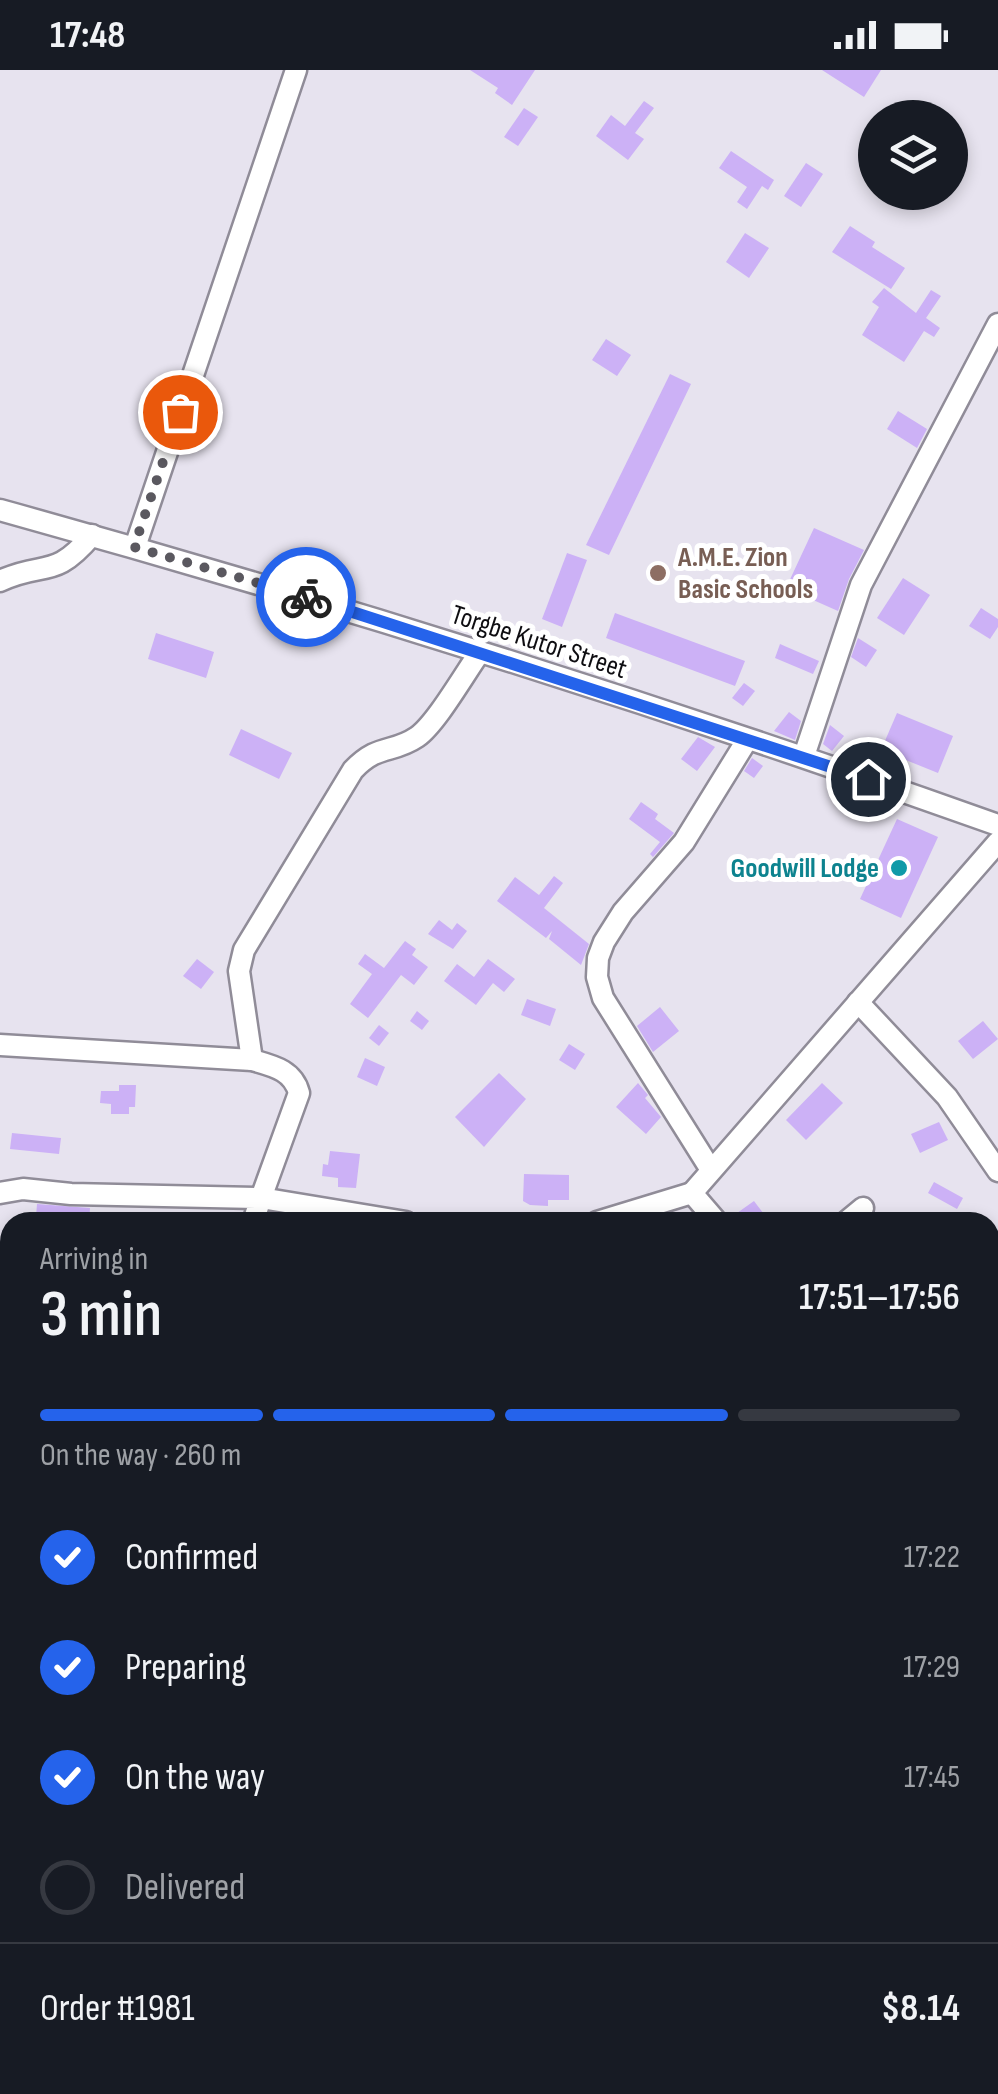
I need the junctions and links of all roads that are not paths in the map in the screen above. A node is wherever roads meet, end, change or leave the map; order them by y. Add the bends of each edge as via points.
1 (296, 70) edge
2 (998, 324) edge
3 (0, 510) edge
4 (92, 535) junction
5 (134, 547) junction
6 (0, 581) edge
7 (480, 652) junction
8 (746, 740) junction
9 (804, 756) junction
10 (998, 825) edge
11 (998, 842) edge
12 (858, 1002) junction
13 (0, 1046) edge
14 (252, 1060) junction
15 (712, 1170) junction
16 (998, 1171) edge
17 (0, 1193) edge
18 (692, 1193) junction
19 (261, 1198) junction
20 (863, 1208) dead end
21 (256, 1212) edge
22 (346, 1212) edge
23 (630, 1212) edge
24 (708, 1212) edge
25 (858, 1212) edge

1 - 5 street
2 - 9 street via 861,585
3 - 4 street, Torgbe Kutor Street
4 - 5 street, Torgbe Kutor Street
4 - 6 street via 57,567
5 - 7 street, Torgbe Kutor Street
7 - 8 street, Torgbe Kutor Street
7 - 14 street via 422,733 376,750 353,770 244,950 239,971
8 - 9 street, Torgbe Kutor Street
8 - 15 street via 684,842 623,912 598,958 603,998
9 - 10 street, Torgbe Kutor Street
11 - 12 street
12 - 15 street
12 - 16 street via 946,1097
13 - 14 street
14 - 19 street via 282,1070 296,1080 299,1093
15 - 18 street
17 - 19 street
18 - 23 street
18 - 24 street
19 - 21 street
19 - 22 street
20 - 25 street

